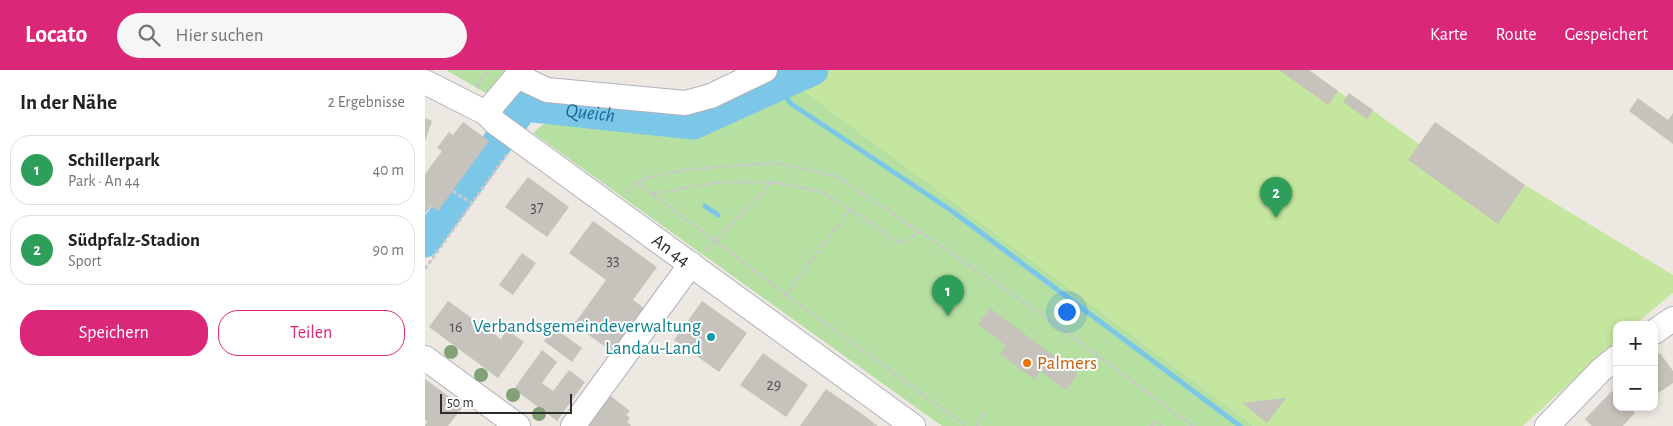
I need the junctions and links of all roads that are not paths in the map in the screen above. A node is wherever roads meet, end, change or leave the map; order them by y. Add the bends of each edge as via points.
1 (765, 70) edge
2 (519, 73) edge
3 (425, 82) edge
4 (486, 113) junction
5 (691, 264) junction
6 (1673, 319) edge
7 (1658, 329) edge
8 (425, 358) edge
9 (1613, 360) edge
10 (518, 426) edge
11 (573, 426) edge
12 (913, 426) edge
13 (1547, 426) edge

1 - 2 street via 711,96 685,103 547,90
2 - 4 street
3 - 4 street, An 44
4 - 5 street, An 44
5 - 11 street
5 - 12 street, An 44
6 - 7 street
8 - 10 street
9 - 13 street

